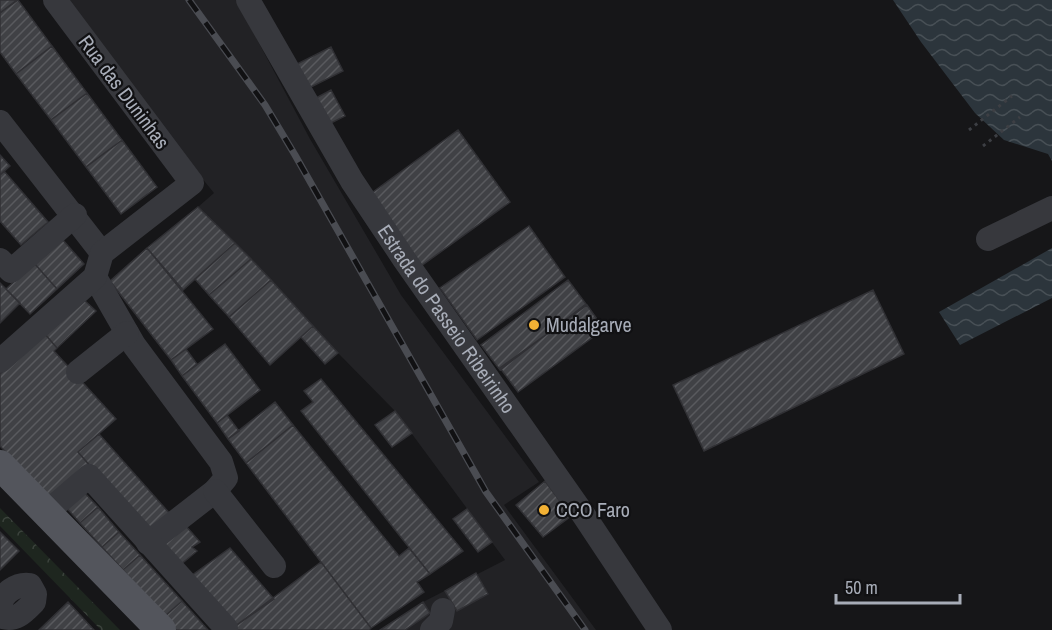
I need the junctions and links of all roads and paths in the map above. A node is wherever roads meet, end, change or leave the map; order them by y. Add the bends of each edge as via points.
1 (56, 0) edge
2 (248, 0) edge
3 (1012, 96) dead end
4 (1020, 117) dead end
5 (0, 122) edge
6 (969, 130) dead end
7 (983, 146) dead end
8 (1052, 208) edge
9 (75, 215) junction
10 (988, 238) dead end
11 (102, 253) junction
12 (0, 260) edge
13 (94, 277) junction
14 (127, 333) junction
15 (0, 361) edge
16 (78, 372) dead end
17 (0, 465) edge
18 (0, 488) edge
19 (214, 491) junction
20 (46, 513) junction
21 (148, 543) junction
22 (274, 566) dead end
23 (226, 628) dead end
24 (139, 630) edge
25 (161, 630) edge
26 (660, 630) edge

1 - 11 street, Rua das Duninhas via 192,183
2 - 26 street, Estrada do Passeio Ribeirinho via 358,190
3 - 6 path
4 - 7 path
5 - 9 street
8 - 10 street
9 - 11 street
9 - 12 street via 11,271
11 - 13 street
13 - 14 street
13 - 15 street
14 - 16 street
14 - 19 street via 221,462 226,478
17 - 20 main road
18 - 24 main road
19 - 21 street
19 - 22 street
20 - 21 street via 89,476
20 - 25 main road
21 - 23 street

